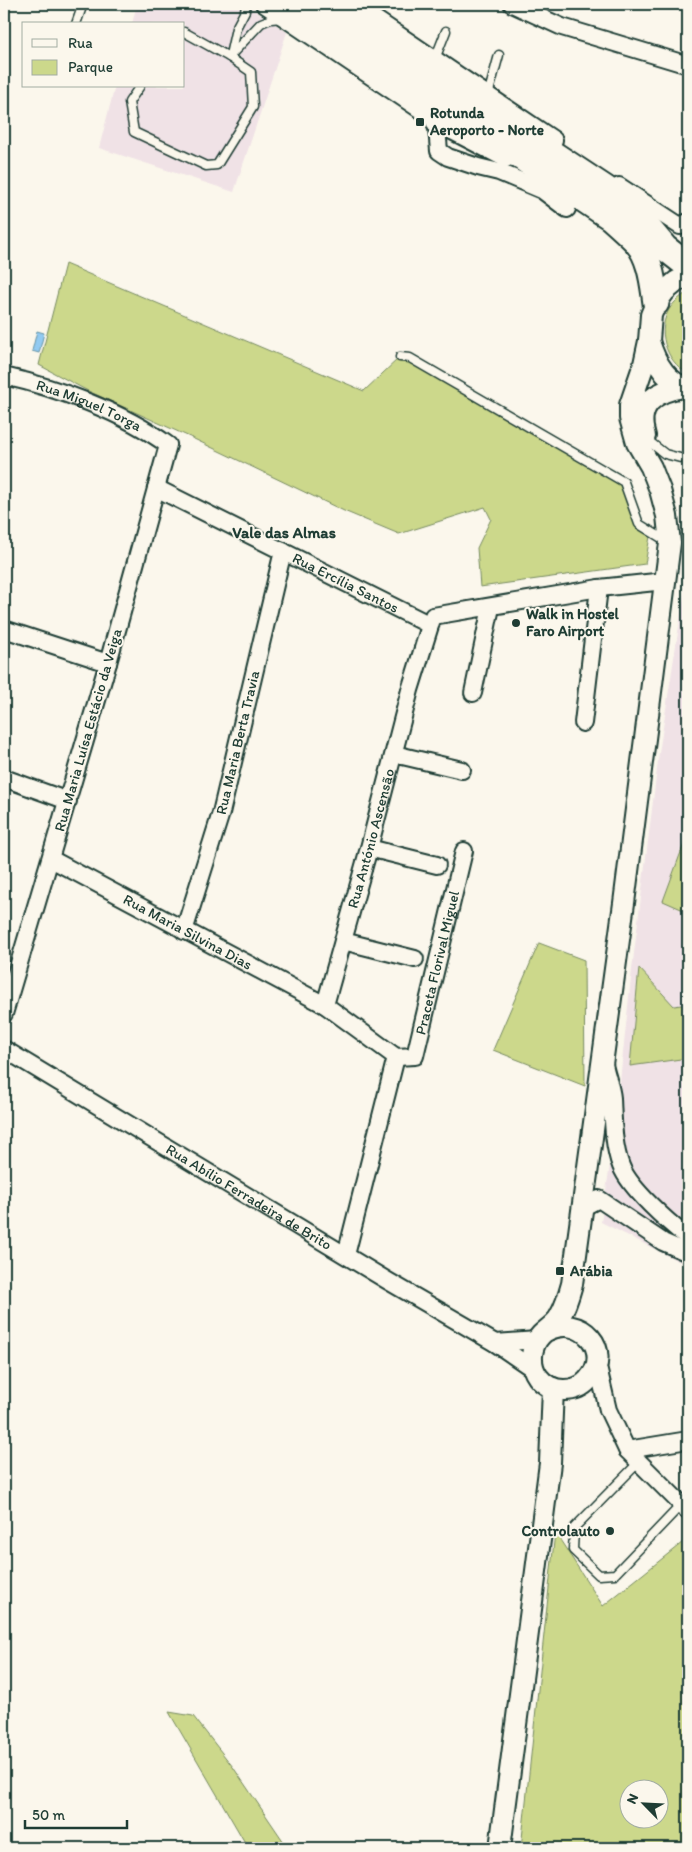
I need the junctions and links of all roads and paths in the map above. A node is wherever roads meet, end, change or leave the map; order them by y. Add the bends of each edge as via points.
1 (83, 4) edge
2 (246, 4) edge
3 (264, 4) edge
4 (326, 4) edge
5 (353, 4) edge
6 (512, 4) edge
7 (289, 11) edge
8 (77, 22) edge
9 (446, 30) dead end
10 (185, 33) edge
11 (499, 55) dead end
12 (229, 57) junction
13 (435, 59) junction
14 (688, 65) edge
15 (139, 88) edge
16 (488, 95) junction
17 (445, 134) junction
18 (574, 154) junction
19 (587, 176) junction
20 (553, 178) junction
21 (567, 209) dead end
22 (688, 222) edge
23 (688, 266) edge
24 (688, 276) edge
25 (656, 303) junction
26 (649, 341) junction
27 (400, 357) dead end
28 (4, 376) edge
29 (686, 388) edge
30 (646, 439) junction
31 (168, 445) joint
32 (688, 460) edge
33 (651, 468) junction
34 (156, 488) junction
35 (670, 543) junction
36 (283, 551) junction
37 (665, 580) junction
38 (599, 588) junction
39 (491, 607) junction
40 (430, 625) junction
41 (4, 628) edge
42 (108, 663) junction
43 (473, 693) dead end
44 (583, 723) dead end
45 (394, 754) junction
46 (462, 770) dead end
47 (4, 778) edge
48 (68, 801) junction
49 (370, 848) junction
50 (464, 851) dead end
51 (51, 859) junction
52 (437, 866) dead end
53 (184, 931) junction
54 (343, 941) junction
55 (414, 959) dead end
56 (325, 1005) junction
57 (4, 1014) edge
58 (4, 1049) edge
59 (396, 1057) junction
60 (602, 1059) junction
61 (582, 1208) junction
62 (688, 1238) edge
63 (688, 1253) edge
64 (346, 1255) junction
65 (568, 1298) junction
66 (584, 1332) junction
67 (541, 1336) junction
68 (495, 1343) junction
69 (597, 1363) junction
70 (533, 1369) junction
71 (568, 1388) junction
72 (608, 1410) junction
73 (688, 1440) edge
74 (627, 1450) junction
75 (639, 1462) junction
76 (685, 1508) edge
77 (500, 1848) edge

1 - 8 lane
2 - 12 lane
3 - 7 street
4 - 19 main road
5 - 13 street
6 - 14 street via 562,27
7 - 12 lane via 261,23
7 - 17 street via 432,117
7 - 20 main road
9 - 13 lane
10 - 12 lane
11 - 16 lane
12 - 15 lane via 251,72 253,107 217,165 206,166 134,132 129,102
13 - 16 street
16 - 18 street
17 - 20 street
17 - 21 street via 440,151 448,156 542,190
18 - 19 street
18 - 22 street via 648,207 680,226
19 - 23 main road via 639,217 665,248
20 - 25 main road via 610,218 637,242 648,264
24 - 25 street via 665,291
25 - 26 street via 651,315
26 - 29 street via 660,368 670,379
26 - 33 street via 630,405 633,432
27 - 35 lane via 410,358 624,482 639,524
28 - 31 street, Rua Miguel Torga via 72,396 149,431
29 - 30 street via 668,389 647,404 642,416
30 - 32 lane via 666,454
30 - 33 street
31 - 34 street, Rua Maria Luísa Estácio da Veiga
33 - 35 street via 667,516
34 - 36 street, Rua Ercília Santos
34 - 42 street, Rua Maria Luísa Estácio da Veiga
35 - 37 street
36 - 40 street, Rua Ercília Santos
36 - 53 street, Rua Maria Berta Travia via 221,813
37 - 38 street
37 - 60 street
38 - 39 street
38 - 44 street
39 - 40 street via 433,616
39 - 43 street
40 - 45 street, Rua António Ascensão
41 - 42 street
42 - 48 street, Rua Maria Luísa Estácio da Veiga
45 - 46 street
45 - 49 street, Rua António Ascensão
47 - 48 street
48 - 51 street, Rua Maria Luísa Estácio da Veiga
49 - 52 street
49 - 54 street, Rua António Ascensão
50 - 59 street, Praceta Florival Miguel via 415,1056
51 - 53 street, Rua Maria Silvina Dias
51 - 57 street, Rua Maria Luísa Estácio da Veiga
53 - 56 street, Rua Maria Silvina Dias
54 - 55 street
54 - 56 street, Rua António Ascensão
56 - 59 street
58 - 64 street, Rua Abílio Ferradeira de Brito
59 - 64 street
60 - 61 street
60 - 62 street via 612,1096 611,1112 621,1166 640,1193
61 - 63 street via 599,1199 663,1242
61 - 65 street
64 - 68 street, Rua Abílio Ferradeira de Brito
65 - 66 street
65 - 67 street via 559,1318
66 - 67 street via 570,1325 561,1325
66 - 69 street via 595,1346
67 - 68 street
67 - 70 street via 532,1354
68 - 70 street, Rua Abílio Ferradeira de Brito
69 - 71 street via 588,1381
69 - 72 street
70 - 71 street via 544,1384
71 - 72 street via 599,1400
71 - 77 street via 550,1463
72 - 74 street
73 - 74 street
74 - 75 street
75 - 76 street
75 - 76 lane via 574,1528 573,1550 599,1575 615,1574

